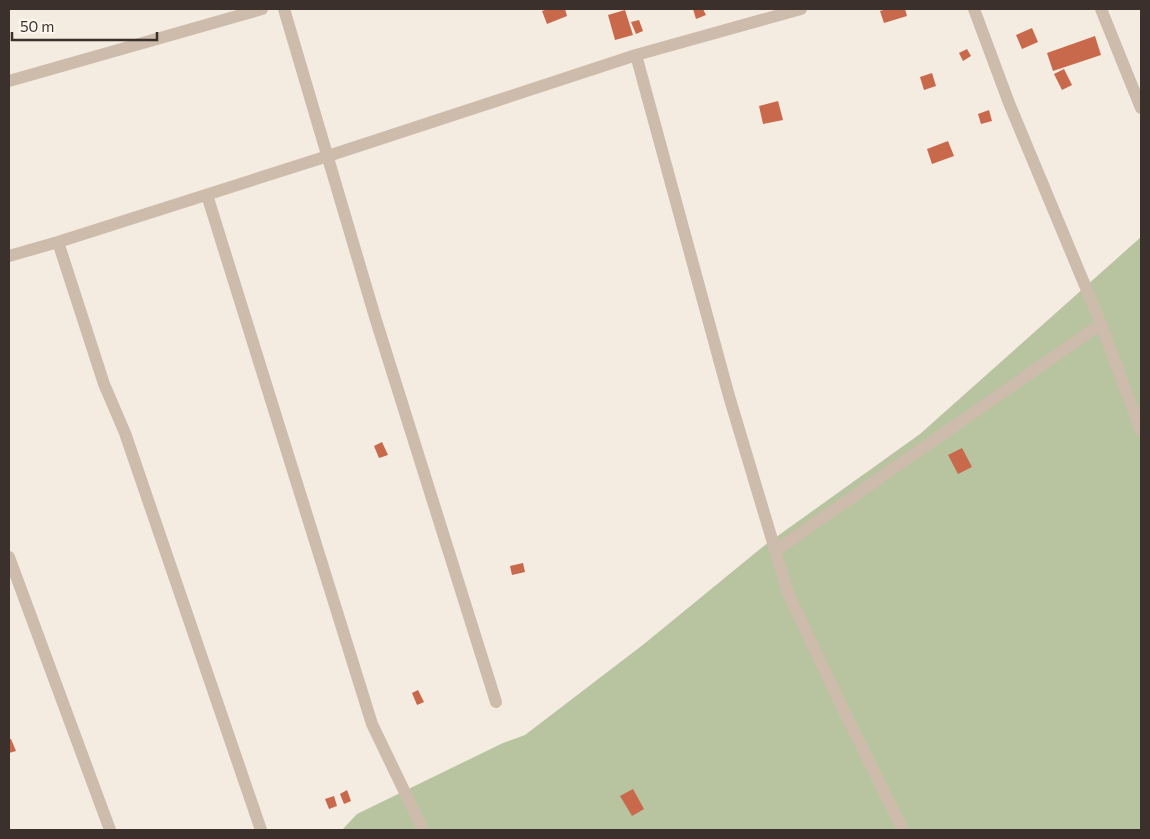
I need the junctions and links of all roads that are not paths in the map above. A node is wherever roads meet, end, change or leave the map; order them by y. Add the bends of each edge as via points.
1 (262, 9) edge
2 (284, 9) edge
3 (801, 9) edge
4 (974, 9) edge
5 (1101, 9) edge
6 (636, 55) junction
7 (9, 81) edge
8 (1141, 108) edge
9 (328, 156) junction
10 (207, 194) junction
11 (58, 242) junction
12 (9, 256) edge
13 (1101, 324) junction
14 (1141, 432) edge
15 (775, 551) junction
16 (9, 558) edge
17 (496, 702) dead end
18 (110, 830) edge
19 (261, 830) edge
20 (423, 830) edge
21 (903, 830) edge

1 - 7 street
2 - 9 street
3 - 6 street
4 - 13 street via 1009,103
5 - 8 street
6 - 9 street
6 - 15 street
9 - 10 street
9 - 17 street
10 - 11 street
10 - 20 street via 372,724
11 - 12 street
11 - 19 street via 104,384 128,442
13 - 14 street
13 - 15 street
15 - 21 street via 788,593
16 - 18 street

